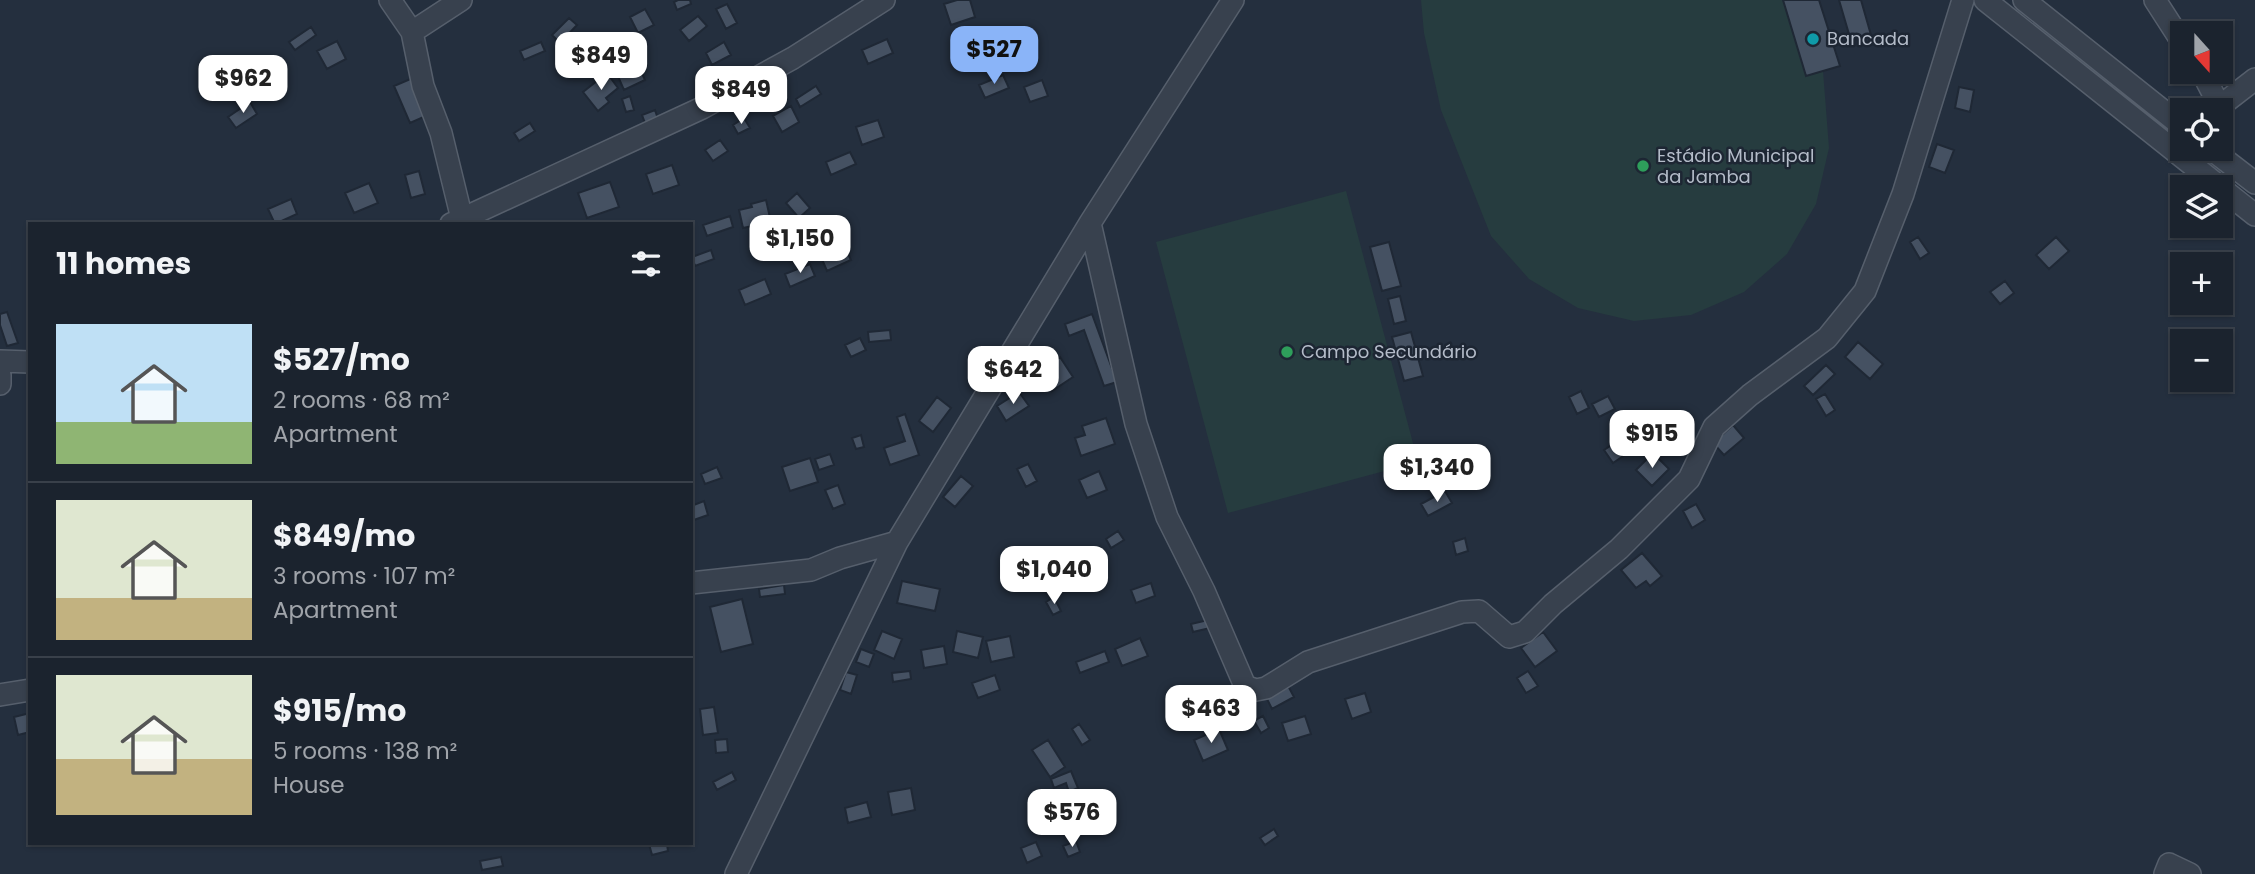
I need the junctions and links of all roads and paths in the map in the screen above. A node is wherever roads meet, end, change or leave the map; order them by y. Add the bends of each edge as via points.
1 (390, 0) edge
2 (461, 0) edge
3 (884, 0) edge
4 (1233, 0) edge
5 (1963, 0) edge
6 (1985, 0) edge
7 (2024, 0) edge
8 (2155, 0) edge
9 (2170, 23) edge
10 (412, 32) junction
11 (2255, 79) edge
12 (2231, 98) edge
13 (2170, 116) edge
14 (2227, 161) edge
15 (2205, 175) edge
16 (2255, 183) edge
17 (2233, 197) edge
18 (2255, 215) edge
19 (457, 222) edge
20 (1090, 223) junction
21 (0, 361) edge
22 (28, 362) edge
23 (0, 375) edge
24 (0, 384) edge
25 (897, 542) junction
26 (693, 583) edge
27 (28, 690) edge
28 (0, 695) edge
29 (736, 874) edge
30 (2165, 874) edge
31 (2190, 874) edge

1 - 10 street
2 - 10 street
3 - 19 street via 702,108
4 - 20 street
5 - 20 street via 1903,194 1865,290 1827,338 1750,394 1714,427 1689,479 1619,549 1515,637 1479,611 1462,612 1308,662 1266,688 1245,686 1167,517 1136,424
6 - 15 street
7 - 13 street
8 - 9 street
10 - 19 street via 423,86 441,133
11 - 12 street
14 - 16 street
17 - 18 street
20 - 25 street
21 - 22 street
23 - 24 street
25 - 26 street via 811,570
25 - 29 street
27 - 28 street
30 - 31 street via 2169,864

